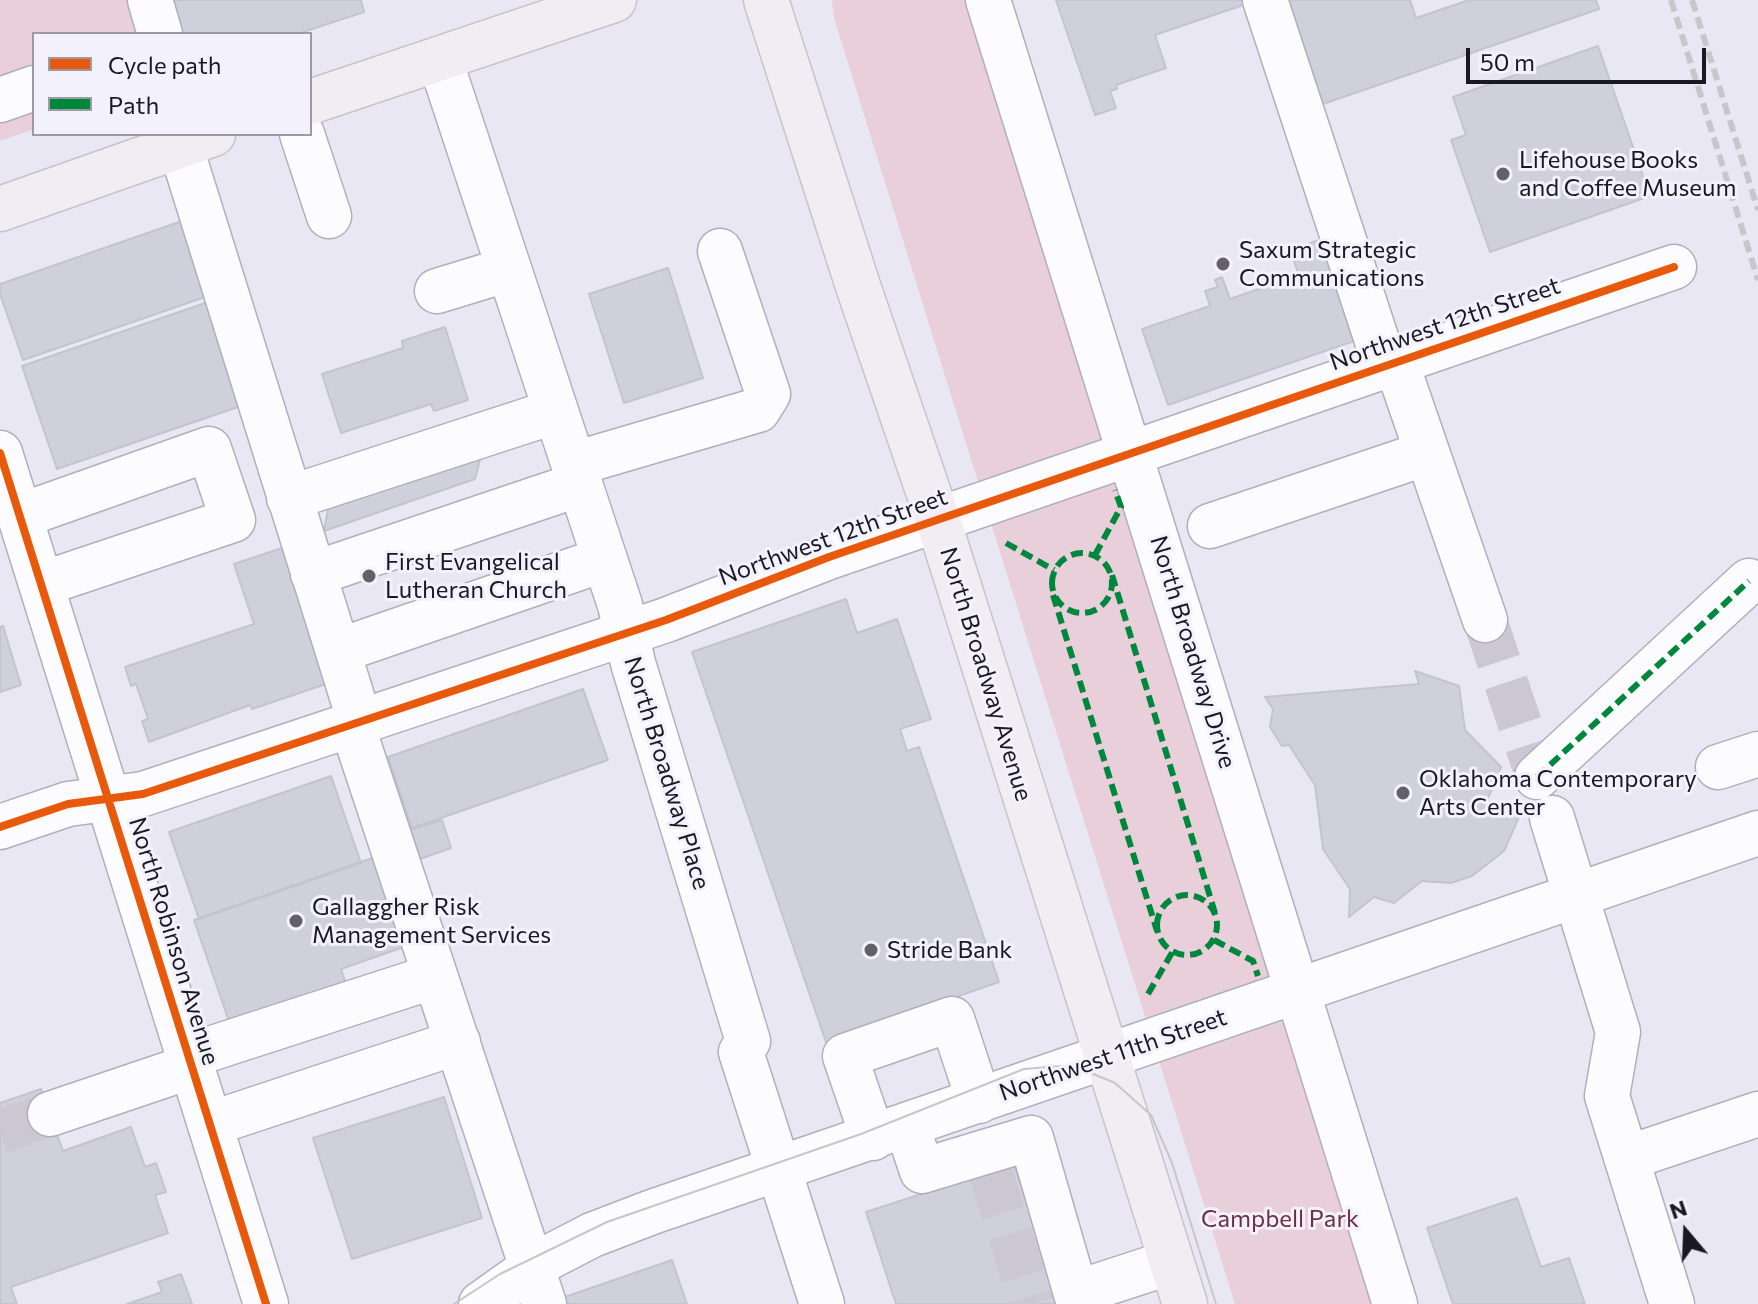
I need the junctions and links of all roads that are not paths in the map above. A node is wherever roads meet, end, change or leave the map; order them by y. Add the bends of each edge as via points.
1 (150, 0) edge
2 (614, 0) edge
3 (766, 0) edge
4 (988, 0) edge
5 (1265, 0) edge
6 (159, 32) edge
7 (440, 60) junction
8 (32, 89) edge
9 (0, 100) edge
10 (312, 101) edge
11 (303, 136) edge
12 (194, 138) edge
13 (0, 209) edge
14 (329, 216) dead end
15 (720, 251) dead end
16 (1674, 267) dead end
17 (509, 269) junction
18 (437, 291) dead end
19 (1390, 364) junction
20 (556, 411) junction
21 (0, 453) edge
22 (1427, 453) junction
23 (1131, 454) junction
24 (577, 474) junction
25 (289, 498) junction
26 (20, 516) junction
27 (938, 520) junction
28 (1210, 526) dead end
29 (605, 559) junction
30 (313, 574) junction
31 (1749, 581) dead end
32 (42, 584) junction
33 (1485, 620) tunnel mouth
34 (626, 632) junction
35 (338, 651) junction
36 (355, 720) junction
37 (1537, 777) dead end
38 (108, 799) junction
39 (1552, 818) tunnel mouth
40 (0, 827) edge
41 (1758, 833) edge
42 (1577, 896) junction
43 (435, 976) junction
44 (1299, 992) junction
45 (458, 1042) junction
46 (1107, 1059) junction
47 (190, 1061) junction
48 (979, 1101) junction
49 (50, 1114) tunnel mouth
50 (1758, 1114) edge
51 (210, 1124) junction
52 (890, 1132) junction
53 (1627, 1158) junction
54 (779, 1170) junction
55 (1171, 1262) junction
56 (538, 1285) edge
57 (1078, 1298) edge
58 (266, 1304) edge
59 (481, 1304) edge
60 (822, 1304) edge
61 (1185, 1304) edge
62 (1395, 1304) edge
63 (1672, 1304) edge

1 - 6 street
2 - 7 main road
3 - 27 main road, North Broadway Avenue
4 - 23 street, North Broadway Drive
5 - 19 street
7 - 10 main road
7 - 17 street, North Broadway Place
8 - 9 street
11 - 14 street
12 - 13 main road
12 - 25 street via 258,346
15 - 24 street via 768,394 758,410
16 - 19 street, Northwest 12th Street
17 - 18 street
17 - 20 street, North Broadway Place
19 - 22 street
19 - 23 street, Northwest 12th Street
20 - 24 street, North Broadway Place
20 - 25 street
21 - 26 street, North Robinson Avenue
22 - 28 street
22 - 33 street
23 - 27 street, Northwest 12th Street
23 - 44 street, North Broadway Drive
24 - 29 street, North Broadway Place
24 - 30 street
25 - 30 street
26 - 32 street, North Robinson Avenue
26 - 32 street via 209,449 233,520
27 - 34 street, Northwest 12th Street
27 - 46 main road, North Broadway Avenue
29 - 34 street, North Broadway Place
29 - 35 street
30 - 35 street
31 - 37 street
32 - 38 street, North Robinson Avenue
34 - 36 street, Northwest 12th Street
34 - 54 street, North Broadway Place via 748,1041 741,1052
35 - 36 street
36 - 38 street, Northwest 12th Street via 143,794
36 - 43 street
38 - 40 street, Northwest 12th Street via 68,804
38 - 47 street, North Robinson Avenue
39 - 42 street
41 - 42 street, Northwest 11th Street
42 - 44 street, Northwest 11th Street
42 - 53 street via 1618,1032 1607,1096
43 - 45 street
43 - 47 street
44 - 46 street, Northwest 11th Street
44 - 62 street, North Broadway Drive
45 - 51 street
45 - 56 street
46 - 48 street, Northwest 11th Street
46 - 55 main road, North Broadway Avenue
47 - 49 street
47 - 51 street, North Robinson Avenue
48 - 52 street, Northwest 11th Street
48 - 52 street via 952,1019 845,1056
50 - 53 street
51 - 58 street, North Robinson Avenue
52 - 54 street, Northwest 11th Street
52 - 57 street via 922,1171 986,1162 1031,1138
53 - 63 street
54 - 56 street, Northwest 11th Street via 628,1221
54 - 60 street, North Broadway Place
55 - 57 street
55 - 61 main road, North Broadway Avenue
56 - 59 street, Northwest 11th Street

